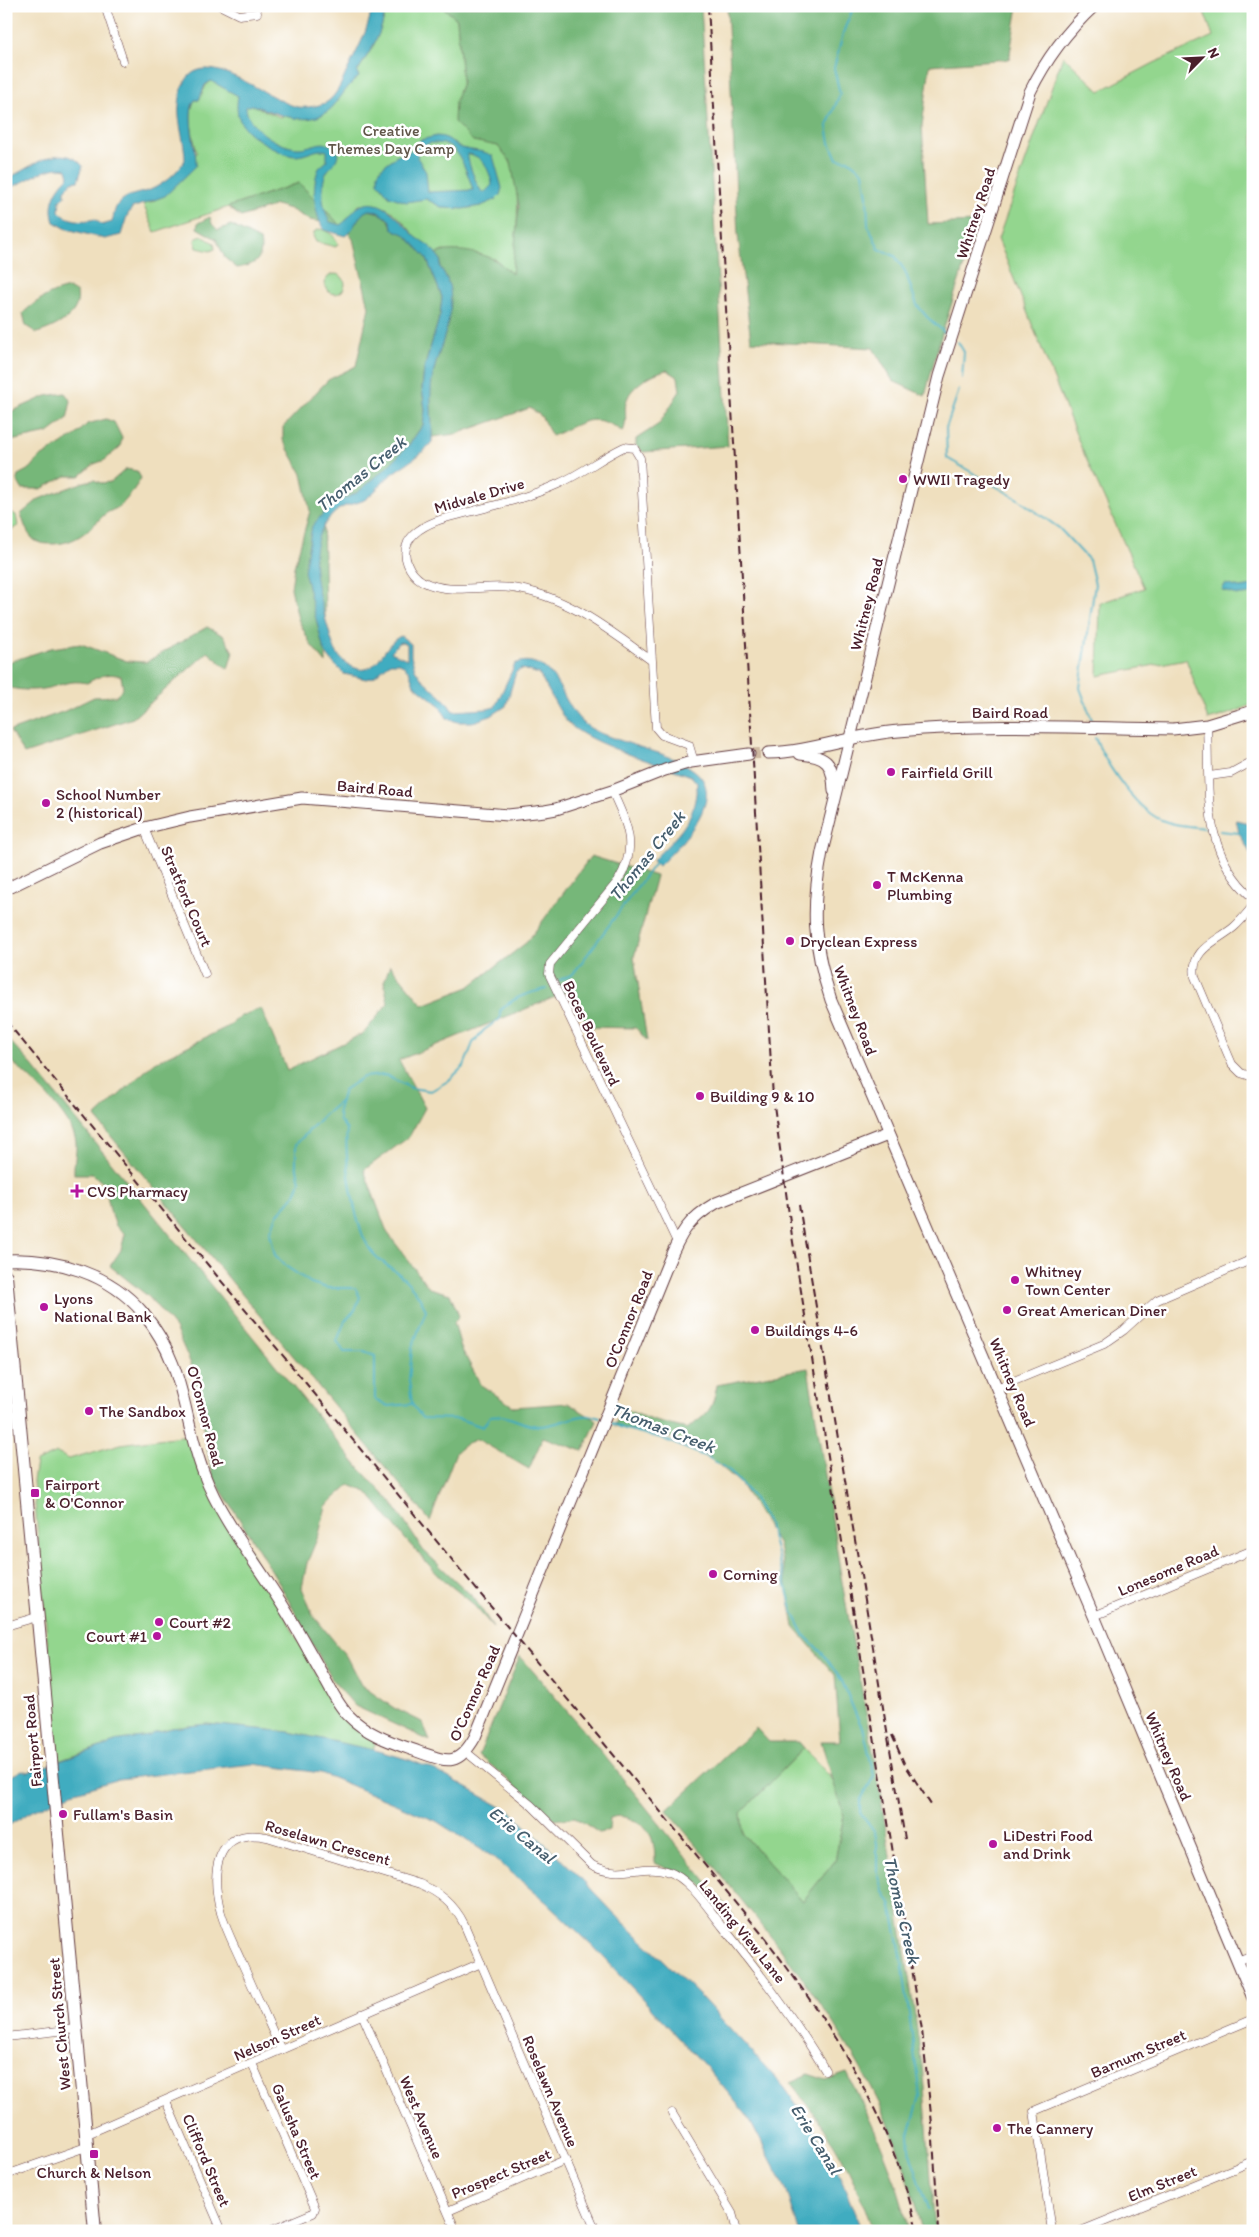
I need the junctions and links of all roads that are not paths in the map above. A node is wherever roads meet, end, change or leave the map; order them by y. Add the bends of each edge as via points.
1 (105, 6) edge
2 (220, 6) edge
3 (1094, 6) edge
4 (257, 13) dead end
5 (123, 61) dead end
6 (652, 661) junction
7 (1253, 711) edge
8 (1207, 725) junction
9 (852, 739) junction
10 (768, 753) tunnel mouth
11 (788, 753) junction
12 (749, 754) tunnel mouth
13 (1253, 761) edge
14 (693, 762) junction
15 (1209, 776) junction
16 (612, 791) junction
17 (834, 803) junction
18 (144, 828) junction
19 (6, 889) edge
20 (1253, 898) edge
21 (1253, 906) edge
22 (205, 974) dead end
23 (1253, 1077) edge
24 (888, 1135) junction
25 (677, 1242) junction
26 (1253, 1259) edge
27 (6, 1260) edge
28 (6, 1276) edge
29 (997, 1388) junction
30 (1253, 1550) edge
31 (1094, 1616) junction
32 (37, 1617) junction
33 (6, 1626) edge
34 (466, 1752) junction
35 (56, 1814) joint
36 (1253, 1955) edge
37 (1238, 1961) junction
38 (481, 1963) junction
39 (1253, 1998) edge
40 (362, 2014) junction
41 (1253, 2019) edge
42 (76, 2029) junction
43 (6, 2037) edge
44 (281, 2050) junction
45 (252, 2063) junction
46 (825, 2070) dead end
47 (166, 2101) junction
48 (672, 2113) dead end
49 (86, 2141) junction
50 (566, 2160) junction
51 (1253, 2161) edge
52 (6, 2175) edge
53 (448, 2211) junction
54 (95, 2231) edge
55 (222, 2231) edge
56 (270, 2231) edge
57 (456, 2231) edge
58 (596, 2231) edge
59 (737, 2231) edge
60 (1052, 2231) edge
61 (1081, 2231) edge

1 - 5 street
2 - 4 street via 238,15
3 - 9 street, Whitney Road via 1051,55 1030,92 940,376
6 - 6 street, Midvale Drive via 640,458 634,448 624,447 542,491 437,521 420,529 407,543 407,562 422,581 457,589 510,588 553,599 585,614
6 - 14 street, Midvale Drive via 656,728 662,735 689,745
7 - 8 street, Baird Road
8 - 9 street, Baird Road via 1173,728 944,728 883,732
8 - 15 street
9 - 11 street, Baird Road
9 - 17 street, Whitney Road
10 - 11 street, Baird Road
11 - 17 street via 817,755 827,763 833,774
12 - 14 street, Baird Road
13 - 15 street via 1231,773
14 - 16 street, Baird Road
15 - 20 street via 1211,822 1218,849 1234,878
16 - 18 street, Baird Road via 556,809 508,815 302,798
16 - 25 street, Boces Boulevard via 628,829 630,840 626,866 618,881 555,957 549,974
17 - 24 street, Whitney Road via 815,893 817,947 831,1000
18 - 19 street, Baird Road via 70,856
18 - 22 street, Stratford Court
21 - 23 street via 1234,927 1201,950 1194,968 1229,1059 1241,1072
24 - 25 street, O'Connor Road via 716,1203 690,1222
24 - 29 street, Whitney Road
25 - 34 street, O'Connor Road via 516,1638
26 - 29 street via 1157,1300 1104,1344
27 - 34 street, O'Connor Road via 46,1262 79,1270 105,1281 142,1311 170,1351 199,1460 212,1492 341,1706 365,1729 397,1744 445,1760 453,1760
28 - 32 main road, Fairport Road
29 - 31 street, Whitney Road
30 - 31 street, Lonesome Road
31 - 37 street, Whitney Road
32 - 33 street
32 - 35 main road, Fairport Road
34 - 46 street, Landing View Lane via 531,1805 592,1865 615,1872 667,1871 689,1886 777,1995
35 - 42 main road, West Church Street
36 - 37 street
37 - 39 street, Whitney Road
38 - 40 street, Nelson Street
38 - 44 street, Roselawn Crescent via 461,1918 434,1890 267,1837 252,1834 236,1838 225,1847 217,1862 221,1913
38 - 50 street, Roselawn Avenue
40 - 44 street, Nelson Street
40 - 53 street, West Avenue
41 - 60 street, Barnum Street via 1034,2111
42 - 43 street
42 - 49 main road, West Church Street
44 - 45 street, Nelson Street
45 - 47 street, Nelson Street
45 - 56 street, Galusha Street via 315,2211
47 - 49 street, Nelson Street
47 - 55 street, Clifford Street
48 - 59 street via 732,2213
49 - 52 street, Nelson Street
49 - 54 main road, West Church Street
50 - 53 street, Prospect Street
50 - 58 street, Roselawn Avenue
51 - 61 street, Elm Street
53 - 57 street, West Avenue

